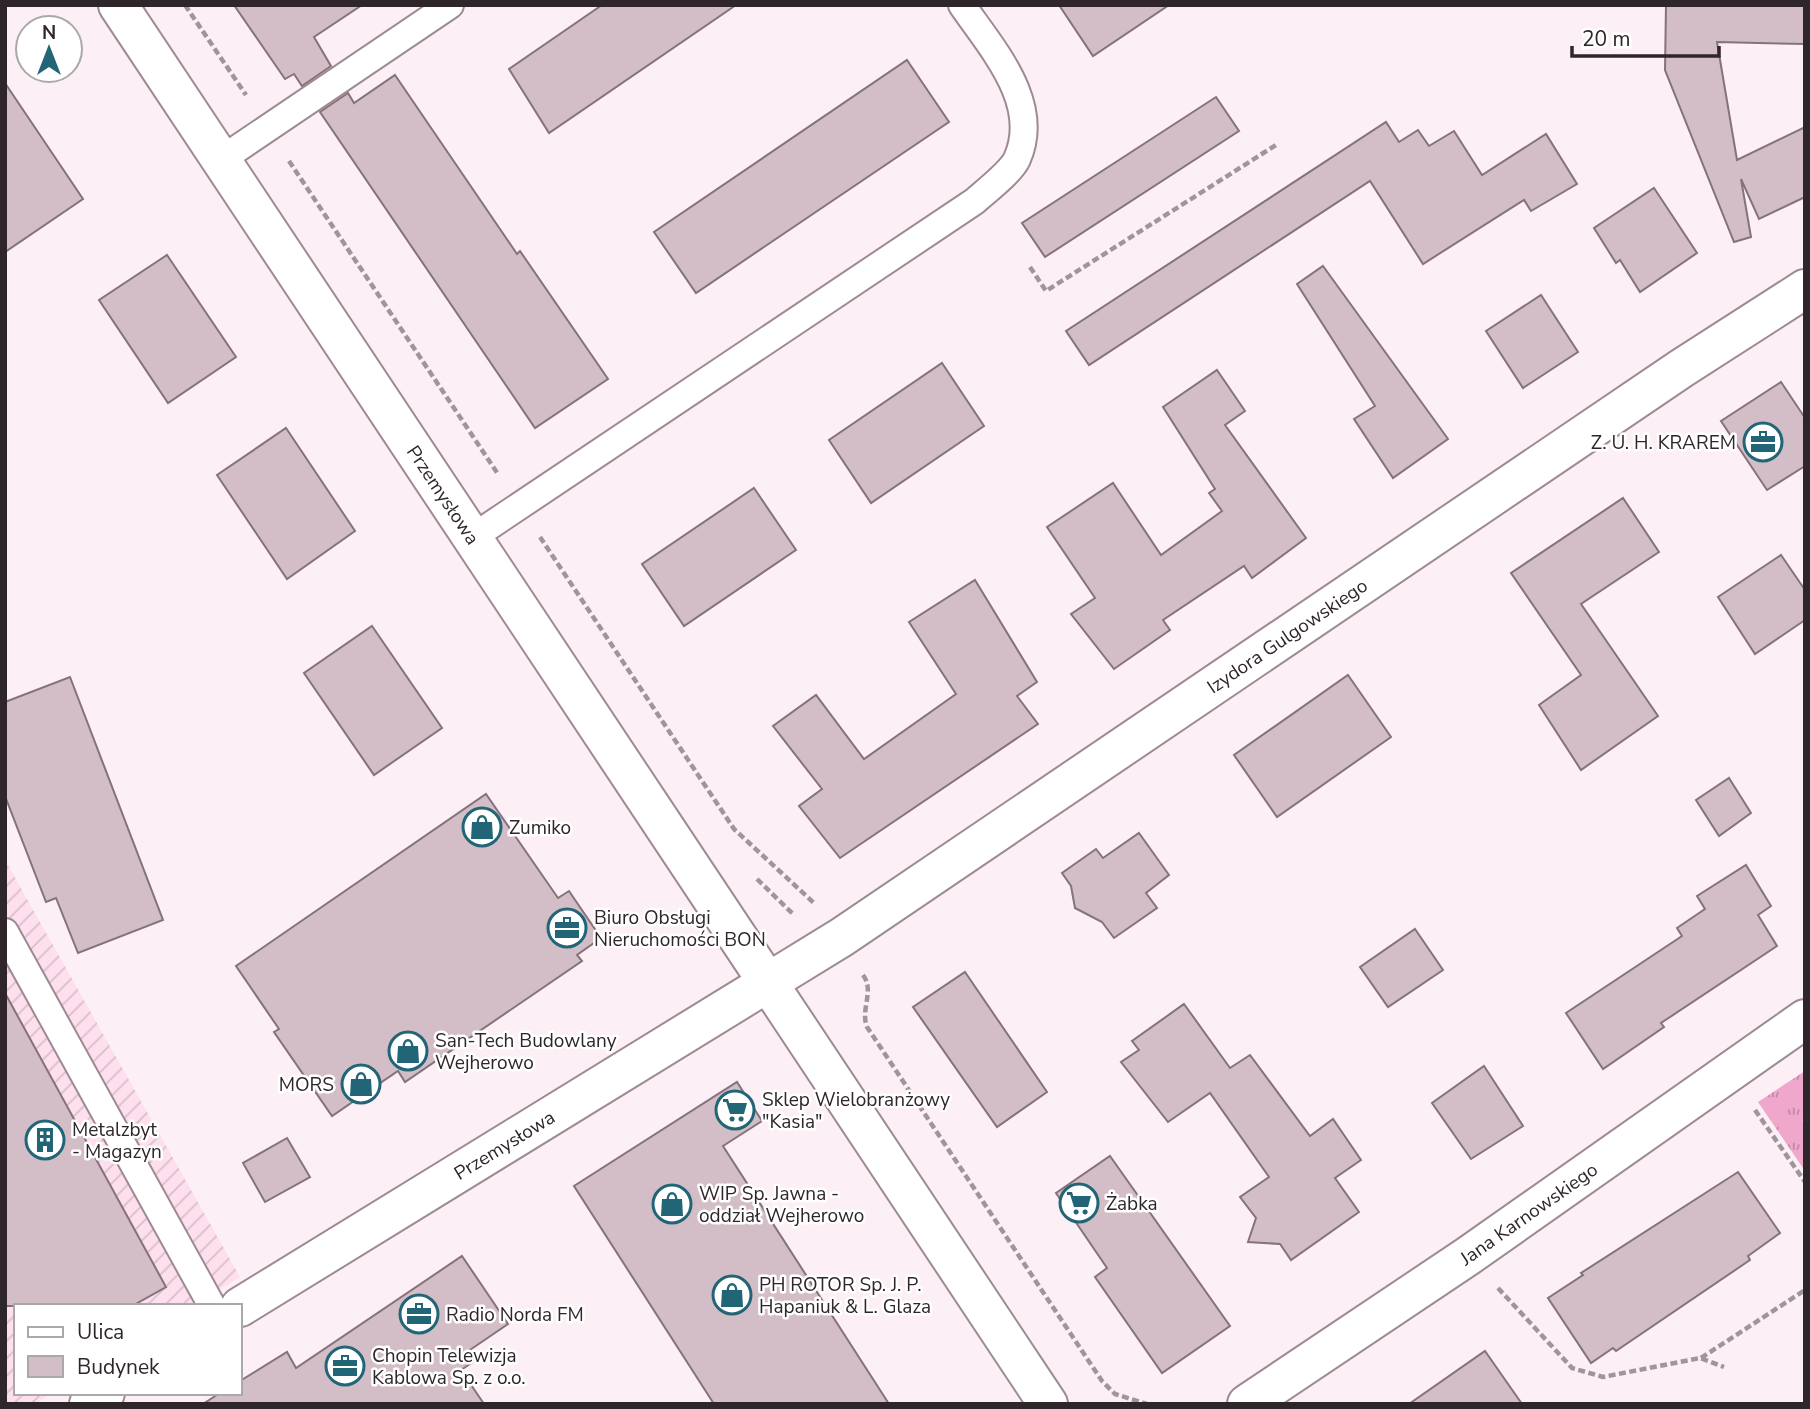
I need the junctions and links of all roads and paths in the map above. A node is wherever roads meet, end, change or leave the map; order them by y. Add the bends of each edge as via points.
1 (118, 5) edge
2 (185, 5) edge
3 (450, 5) edge
4 (962, 5) edge
5 (268, 128) junction
6 (1276, 145) dead end
7 (222, 159) junction
8 (1030, 267) dead end
9 (1805, 289) edge
10 (520, 506) junction
11 (473, 537) junction
12 (821, 910) dead end
13 (5, 932) edge
14 (860, 971) dead end
15 (768, 983) junction
16 (1805, 1019) edge
17 (1758, 1115) dead end
18 (1805, 1182) edge
19 (1468, 1256) junction
20 (1805, 1290) edge
21 (211, 1304) edge
22 (242, 1306) edge
23 (1700, 1358) junction
24 (1724, 1367) dead end
25 (1048, 1404) edge
26 (1147, 1404) edge
27 (1247, 1404) edge

1 - 7 street, Przemysłowa
2 - 5 path
3 - 5 lane
4 - 10 lane via 1003,65 1021,101 1024,135 1016,162 975,201
5 - 7 lane
5 - 10 path
6 - 8 path via 1046,290
7 - 11 street, Przemysłowa
9 - 15 street, Izydora Gulgowskiego
10 - 11 lane
10 - 12 path via 734,829
11 - 15 street, Przemysłowa
13 - 21 lane
14 - 26 path via 868,986 867,1027 1102,1381 1115,1394
15 - 22 street, Przemysłowa
15 - 25 street, Przemysłowa
16 - 19 street, Jana Karnowskiego
17 - 18 path
19 - 23 path via 1572,1368 1603,1377
19 - 27 street, Jana Karnowskiego
20 - 23 path
23 - 24 path

